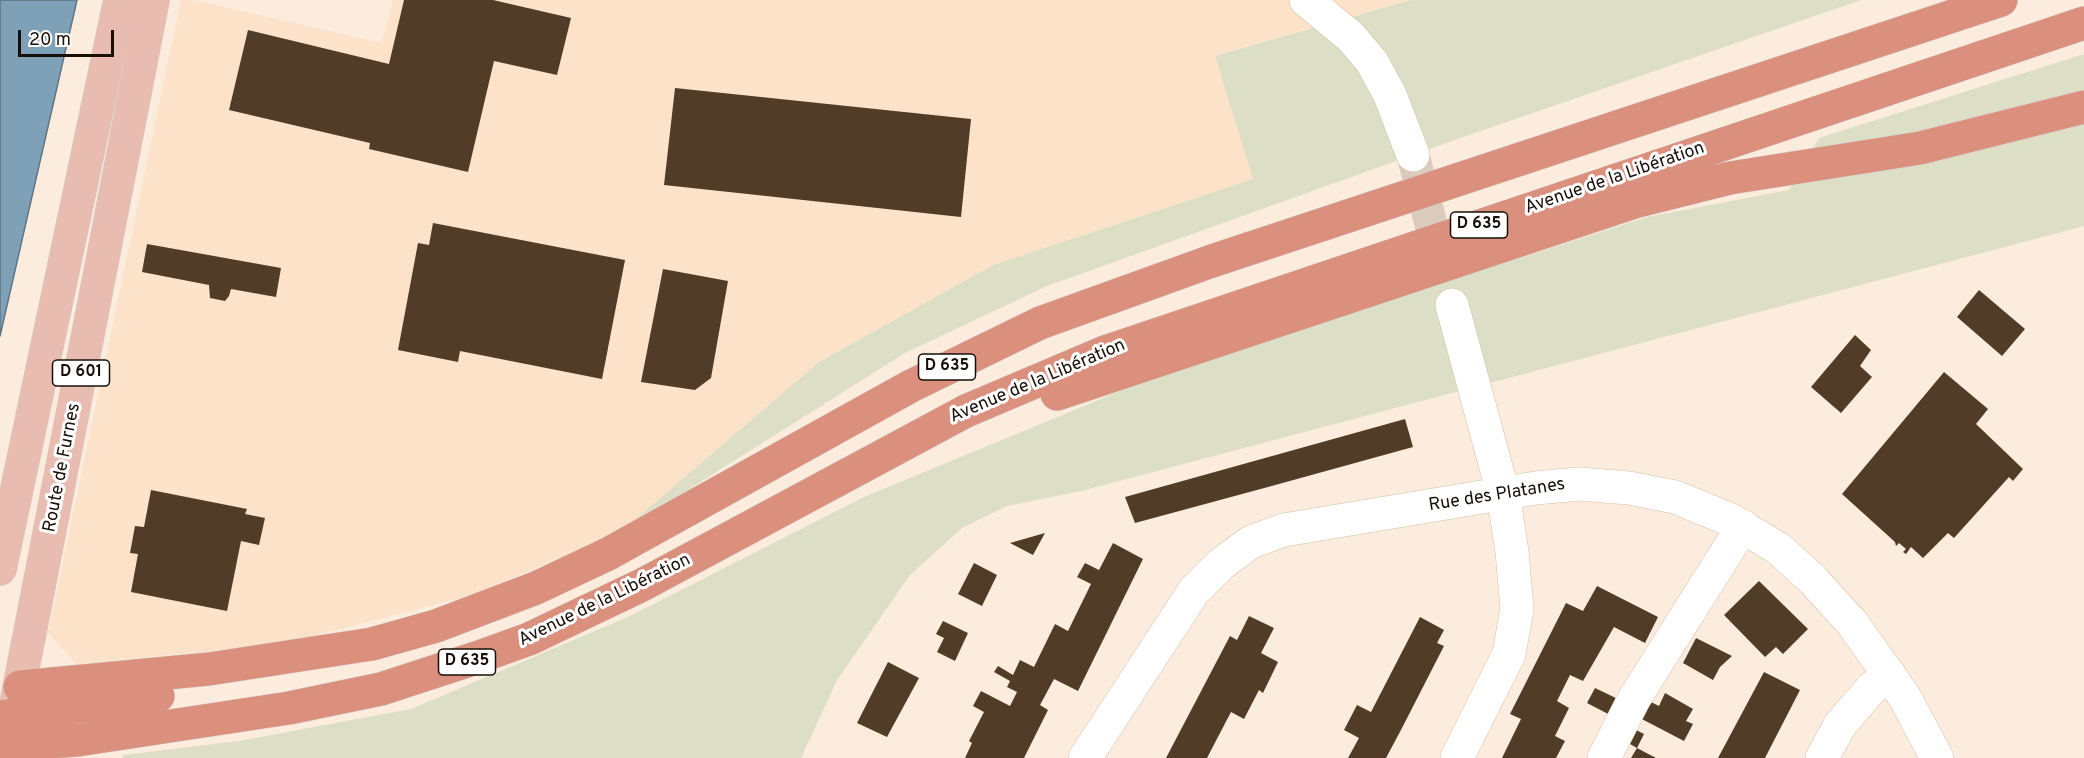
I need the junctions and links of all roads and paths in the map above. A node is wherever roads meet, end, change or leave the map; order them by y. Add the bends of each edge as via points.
1 (120, 0) edge
2 (153, 0) edge
3 (1306, 0) edge
4 (2001, 0) edge
5 (2084, 23) edge
6 (2084, 107) edge
7 (1413, 155) tunnel mouth
8 (1452, 305) tunnel mouth
9 (885, 453) junction
10 (1503, 493) junction
11 (1743, 526) junction
12 (0, 568) edge
13 (1889, 674) junction
14 (6, 722) edge
15 (1085, 758) edge
16 (1457, 758) edge
17 (1604, 758) edge
18 (1822, 758) edge
19 (1937, 758) edge

1 - 12 main road, D 601
2 - 14 main road, Route de Furnes / D 601
3 - 7 street via 1351,37 1372,62 1390,94
4 - 14 highway, D 635 via 1212,261 1048,320 911,386 598,559 476,612 289,669 225,684
5 - 9 highway, Avenue de la Libération / D 635 via 1165,330 1018,387
6 - 9 highway via 1930,146 1741,176 1634,202
8 - 10 street
9 - 14 highway, Avenue de la Libération / D 635 via 642,585 529,639 381,689 289,708 78,740
10 - 11 street, Rue des Platanes via 1579,484 1629,488 1675,497
10 - 15 street, Rue des Platanes via 1284,530 1236,551 1189,598
10 - 16 street via 1513,561 1516,622 1509,654
11 - 13 street, Rue des Platanes via 1779,549 1834,600
11 - 17 street via 1634,699
13 - 18 street via 1840,724
13 - 19 street, Rue des Platanes via 1916,715

